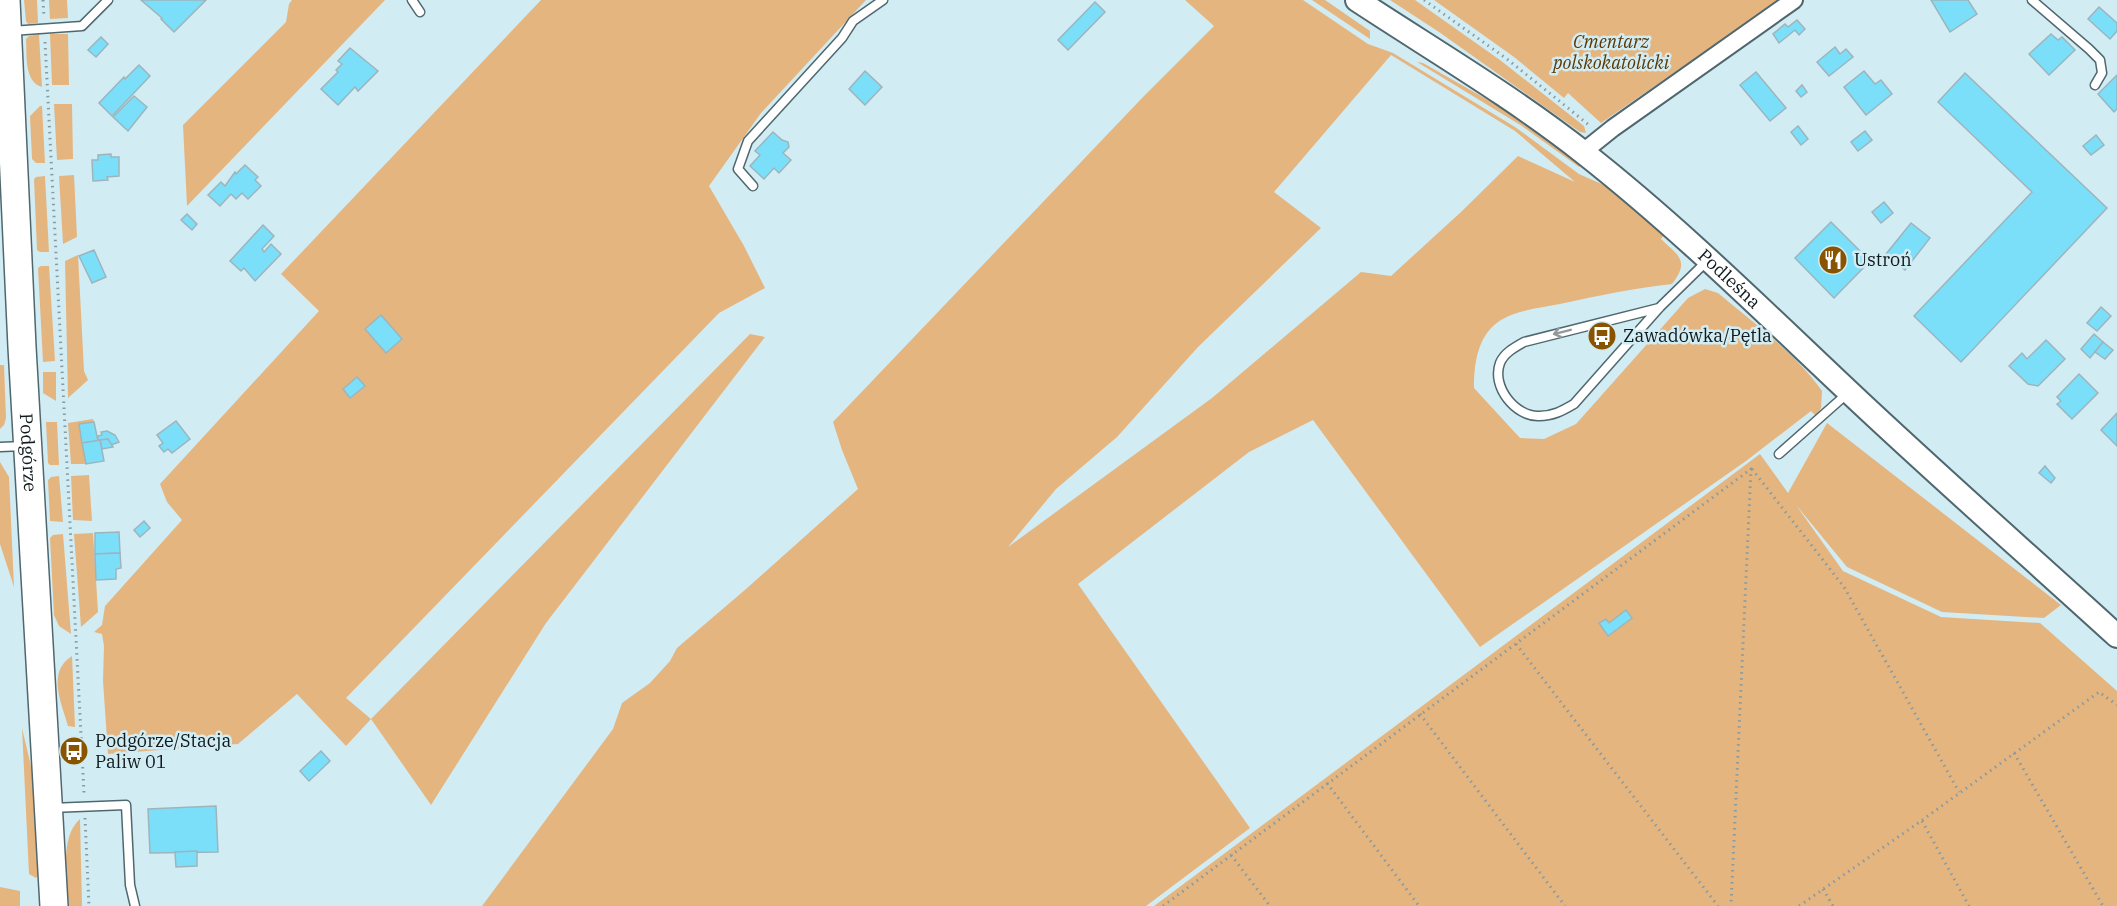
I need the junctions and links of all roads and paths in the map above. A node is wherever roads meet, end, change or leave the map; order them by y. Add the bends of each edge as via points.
1 (6, 0) edge
2 (43, 0) edge
3 (108, 0) edge
4 (412, 0) edge
5 (883, 0) edge
6 (1357, 0) edge
7 (1424, 0) edge
8 (1794, 0) edge
9 (2032, 0) edge
10 (420, 12) dead end
11 (45, 28) junction
12 (7, 31) junction
13 (2095, 85) dead end
14 (1594, 130) dead end
15 (1583, 152) junction
16 (753, 186) dead end
17 (1708, 260) junction
18 (1659, 308) junction
19 (1849, 392) junction
20 (27, 446) junction
21 (0, 447) edge
22 (1779, 454) dead end
23 (1751, 468) junction
24 (2117, 636) edge
25 (1515, 643) junction
26 (2117, 705) edge
27 (1420, 714) junction
28 (2014, 753) junction
29 (1327, 783) junction
30 (1959, 792) junction
31 (85, 807) junction
32 (48, 808) junction
33 (1922, 821) junction
34 (1231, 855) junction
35 (1823, 889) junction
36 (54, 906) edge
37 (88, 906) edge
38 (135, 906) edge
39 (1162, 906) edge
40 (1270, 906) edge
41 (1419, 906) edge
42 (1565, 906) edge
43 (1718, 906) edge
44 (1731, 906) edge
45 (1799, 906) edge
46 (1833, 906) edge
47 (1970, 906) edge
48 (2103, 906) edge

1 - 12 highway, Podgórze
2 - 11 path
3 - 11 lane via 82,26
4 - 10 lane
5 - 16 lane via 853,21 748,141 738,169
6 - 15 main road, Podleśna
7 - 14 path via 1507,59
8 - 15 street
9 - 13 lane via 2100,60 2102,73
11 - 12 lane
11 - 31 path
12 - 20 highway, Podgórze
15 - 17 main road, Podleśna
17 - 18 lane
17 - 19 main road, Podleśna
18 -> 18 lane via 1524,342 1510,350 1500,363 1498,377 1503,391 1525,414 1557,414 1574,404
19 - 22 lane
19 - 24 main road, Podleśna
20 - 21 lane
20 - 32 highway, Podgórze
23 - 25 path
23 - 30 path via 1844,586
23 - 44 path
25 - 27 path
25 - 43 path
26 - 28 path via 2099,692
27 - 29 path
27 - 42 path
28 - 30 path
28 - 48 path
29 - 34 path
29 - 41 path
30 - 33 path
31 - 32 lane
31 - 37 path
31 - 38 lane via 126,806 130,885
32 - 36 highway, Podgórze
33 - 35 path
33 - 47 path
34 - 39 path
34 - 40 path
35 - 45 path
35 - 46 path

